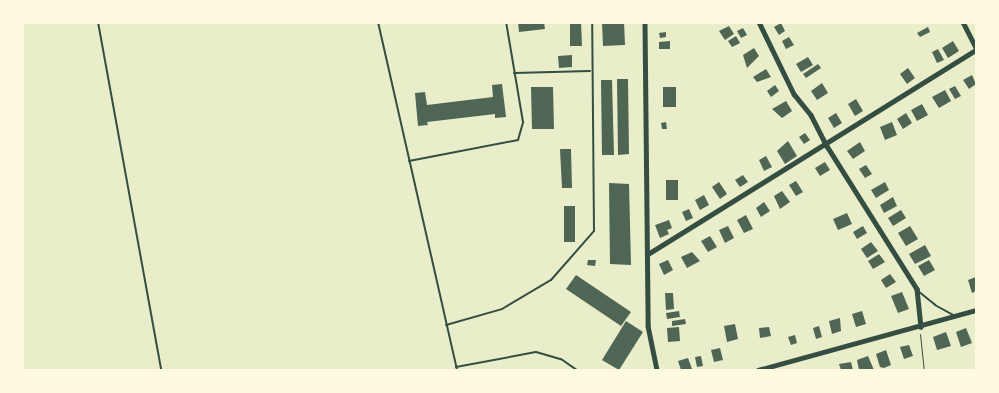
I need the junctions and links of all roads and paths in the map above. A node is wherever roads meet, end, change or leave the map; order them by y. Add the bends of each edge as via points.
1 (98, 22) edge
2 (378, 22) edge
3 (506, 22) edge
4 (592, 22) edge
5 (645, 22) edge
6 (759, 22) edge
7 (963, 22) edge
8 (976, 49) edge
9 (590, 71) junction
10 (514, 73) junction
11 (826, 146) junction
12 (409, 161) junction
13 (648, 254) junction
14 (917, 289) junction
15 (976, 310) edge
16 (958, 316) junction
17 (446, 325) junction
18 (921, 327) junction
19 (456, 367) junction
20 (161, 370) edge
21 (457, 370) edge
22 (577, 370) edge
23 (657, 370) edge
24 (758, 370) edge
25 (924, 370) edge

1 - 20 lane
2 - 12 lane
3 - 10 lane
4 - 9 lane
5 - 13 street
6 - 11 street via 783,75
7 - 8 street
8 - 11 street
9 - 10 lane
9 - 17 lane via 594,231 552,280 502,309
10 - 12 lane via 523,122 518,140
11 - 13 street
11 - 14 street
12 - 17 lane
13 - 23 street via 648,326
14 - 16 lane via 935,305
14 - 18 street
15 - 16 street
16 - 18 street
17 - 19 lane
18 - 24 street
18 - 25 path
19 - 21 lane
19 - 22 lane via 536,352 561,358

